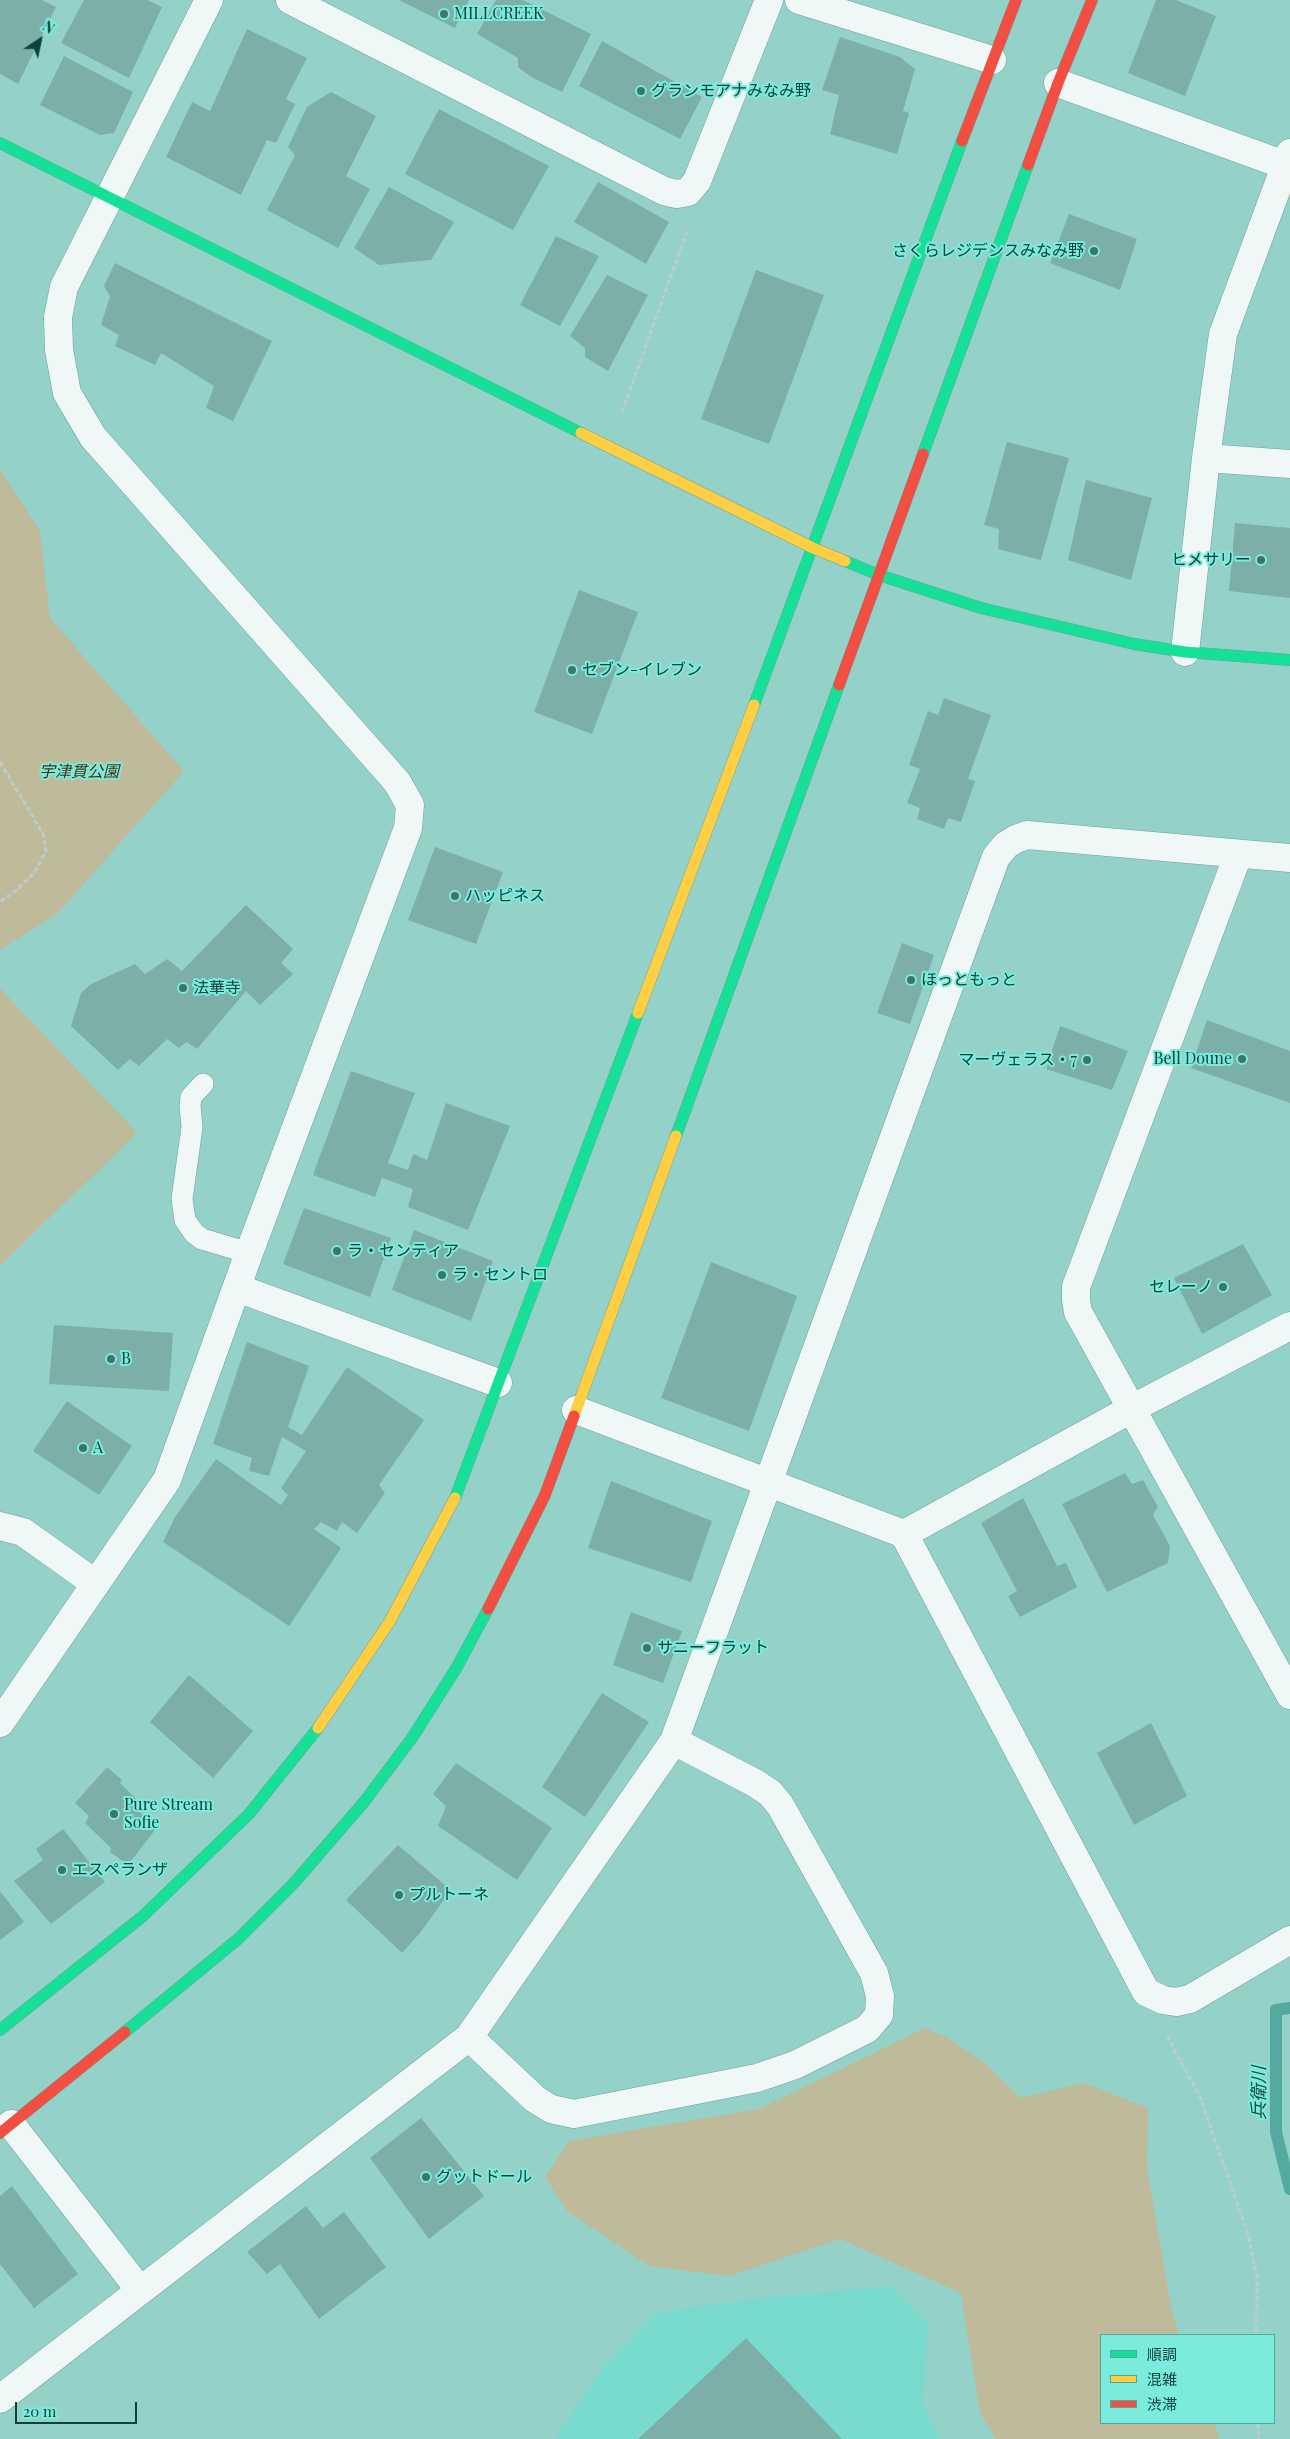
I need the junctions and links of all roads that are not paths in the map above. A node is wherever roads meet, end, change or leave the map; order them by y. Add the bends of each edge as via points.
1 (209, 0) edge
2 (290, 0) edge
3 (769, 0) edge
4 (799, 0) edge
5 (1016, 0) edge
6 (1092, 0) edge
7 (992, 60) junction
8 (1058, 83) junction
9 (0, 143) edge
10 (1288, 162) edge
11 (109, 198) junction
12 (1206, 458) junction
13 (1290, 464) edge
14 (813, 548) junction
15 (879, 575) junction
16 (1185, 652) junction
17 (1290, 660) edge
18 (1238, 854) junction
19 (1290, 858) edge
20 (202, 1084) dead end
21 (249, 1253) junction
22 (237, 1288) junction
23 (1290, 1326) edge
24 (498, 1383) junction
25 (1133, 1408) junction
26 (576, 1410) junction
27 (767, 1481) junction
28 (0, 1526) edge
29 (904, 1534) junction
30 (96, 1584) junction
31 (1290, 1694) edge
32 (0, 1723) edge
33 (674, 1741) junction
34 (1290, 1940) edge
35 (0, 2030) edge
36 (469, 2038) junction
37 (5, 2128) edge
38 (139, 2290) junction
39 (0, 2398) edge

1 - 11 street
2 - 3 street via 664,191 677,194 688,192 697,181
4 - 7 street
5 - 7 street
6 - 8 street
7 - 14 street
8 - 10 street
8 - 15 street
9 - 11 street
10 - 12 street via 1223,334
11 - 14 street
11 - 21 street via 64,287 58,317 59,350 68,393 93,437 397,782 410,805 408,828
12 - 13 street
12 - 16 street
14 - 15 street
14 - 24 street
15 - 16 street via 981,608 1134,644
15 - 26 street
16 - 17 street
18 - 19 street
18 - 25 street via 1076,1287 1078,1312
18 - 27 street via 1028,835 1006,845 996,857
20 - 21 lane via 191,1098 192,1126 182,1199 185,1220 202,1239
21 - 22 street
22 - 24 street
22 - 30 street via 167,1480
23 - 25 street
24 - 35 street via 455,1497 390,1621 311,1739 249,1814 143,1916
25 - 29 street
25 - 31 street
26 - 27 street
26 - 37 street via 545,1495 484,1618 412,1738 364,1802 294,1883 238,1939
27 - 29 street
27 - 33 street
28 - 30 street via 24,1532
29 - 34 street via 1146,1992 1163,2000 1190,1999
30 - 32 street
33 - 36 street
33 - 36 street via 755,1783 780,1805 874,1973 880,1996 879,2015 867,2029 795,2065 757,2078 574,2114 551,2109 535,2099
36 - 38 street
37 - 38 street
38 - 39 street

